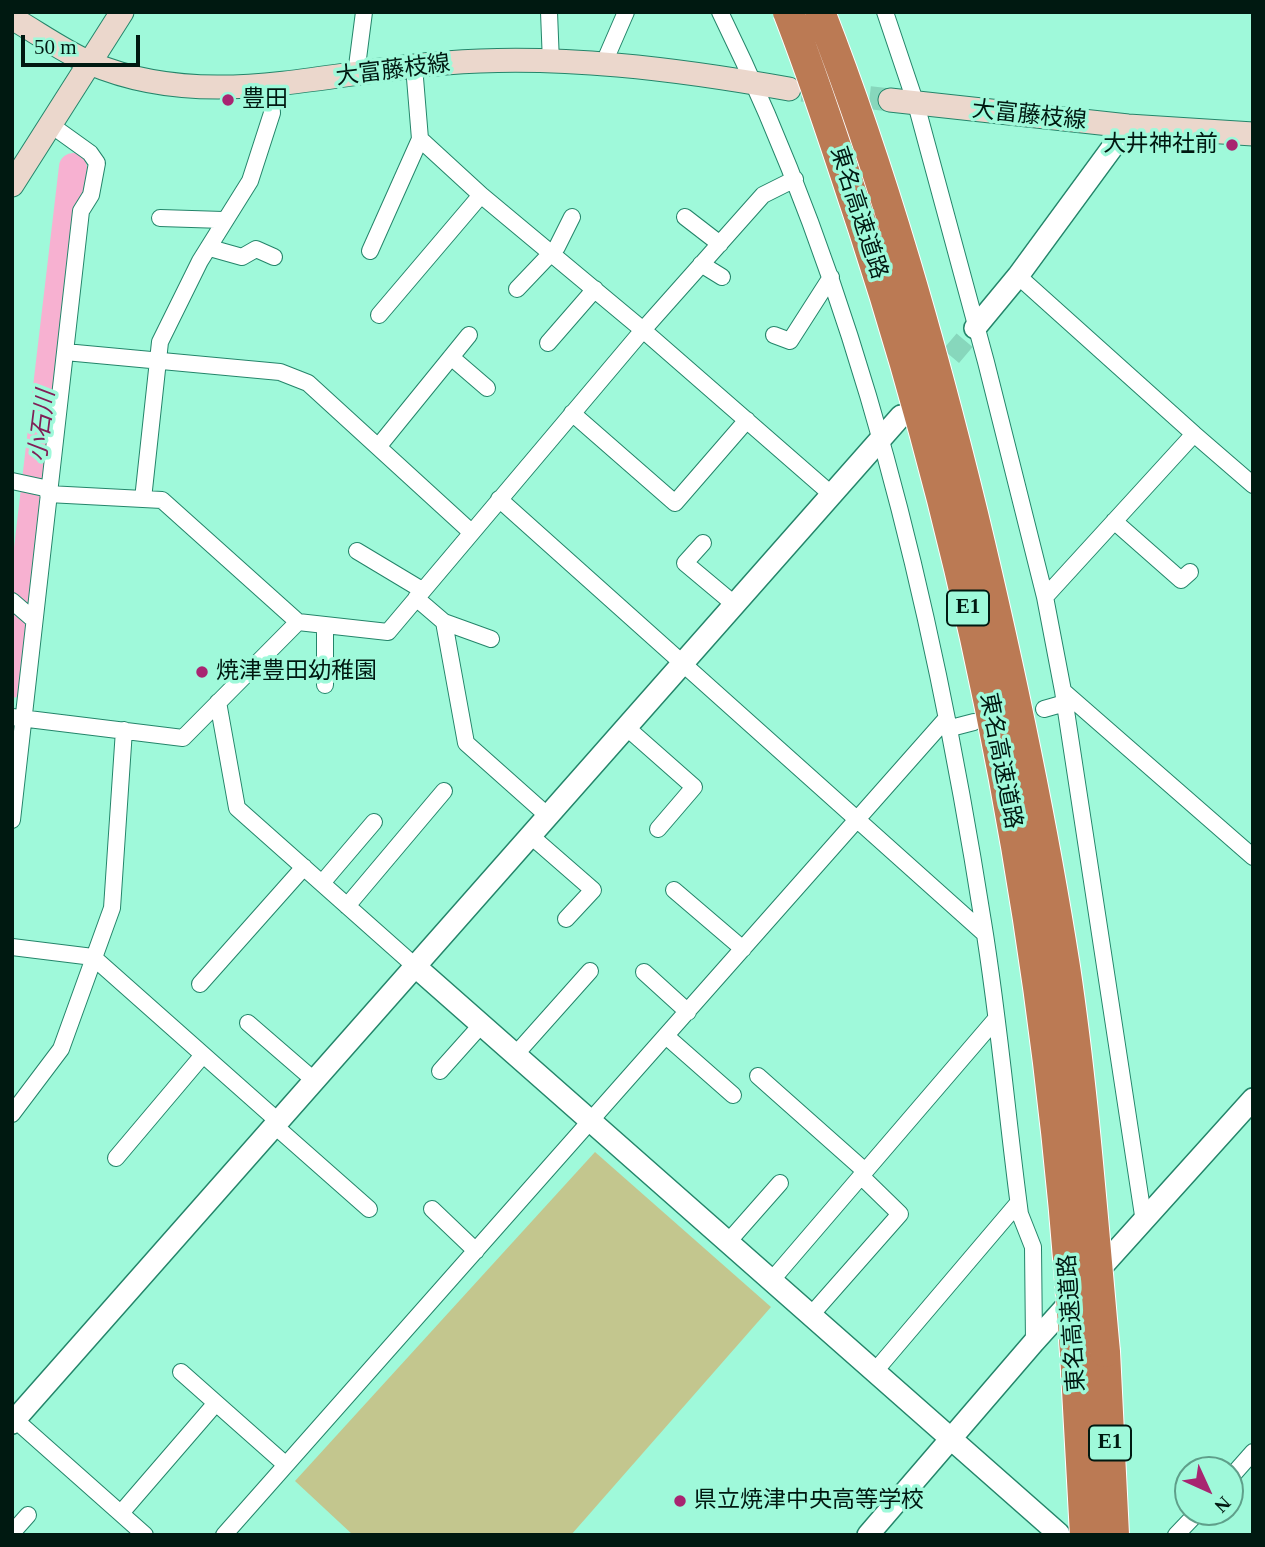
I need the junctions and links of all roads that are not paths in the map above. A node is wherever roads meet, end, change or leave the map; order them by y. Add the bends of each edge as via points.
1 (122, 12) edge
2 (364, 12) edge
3 (549, 12) edge
4 (626, 12) edge
5 (720, 12) edge
6 (789, 12) edge
7 (820, 12) edge
8 (885, 12) edge
9 (12, 18) edge
10 (90, 63) junction
11 (551, 63) junction
12 (603, 65) junction
13 (414, 66) junction
14 (356, 74) junction
15 (755, 83) junction
16 (270, 87) junction
17 (789, 89) tunnel mouth
18 (890, 100) tunnel mouth
19 (916, 104) junction
20 (51, 124) junction
21 (1128, 126) junction
22 (1253, 134) edge
23 (420, 139) junction
24 (795, 179) junction
25 (12, 185) edge
26 (481, 195) junction
27 (572, 217) dead end
28 (685, 217) dead end
29 (159, 218) dead end
30 (223, 220) junction
31 (720, 244) junction
32 (210, 248) junction
33 (370, 251) dead end
34 (550, 252) junction
35 (274, 257) dead end
36 (701, 264) junction
37 (1018, 276) junction
38 (722, 277) dead end
39 (831, 277) junction
40 (517, 289) dead end
41 (595, 289) junction
42 (379, 315) dead end
43 (975, 328) junction
44 (643, 330) junction
45 (469, 335) dead end
46 (774, 335) dead end
47 (548, 343) dead end
48 (65, 352) junction
49 (451, 357) junction
50 (157, 361) junction
51 (487, 388) dead end
52 (572, 413) junction
53 (901, 416) dead end
54 (747, 420) junction
55 (1194, 434) junction
56 (880, 437) junction
57 (378, 447) junction
58 (12, 481) edge
59 (1253, 485) edge
60 (49, 491) junction
61 (831, 494) junction
62 (143, 499) junction
63 (499, 499) junction
64 (1114, 521) junction
65 (471, 532) junction
66 (703, 542) dead end
67 (357, 551) dead end
68 (1190, 572) dead end
69 (419, 594) junction
70 (1045, 597) junction
71 (12, 601) edge
72 (734, 604) junction
73 (34, 620) junction
74 (298, 622) junction
75 (444, 622) junction
76 (325, 625) junction
77 (491, 639) dead end
78 (681, 664) junction
79 (325, 685) dead end
80 (1064, 697) junction
81 (218, 702) junction
82 (1044, 709) dead end
83 (18, 717) edge
84 (974, 722) dead end
85 (946, 725) junction
86 (626, 727) junction
87 (124, 730) junction
88 (444, 791) dead end
89 (548, 816) junction
90 (12, 820) edge
91 (857, 821) junction
92 (374, 822) dead end
93 (658, 829) dead end
94 (531, 836) junction
95 (1253, 857) edge
96 (304, 867) junction
97 (322, 883) junction
98 (674, 890) dead end
99 (347, 906) junction
100 (566, 919) dead end
101 (985, 934) junction
102 (12, 947) edge
103 (743, 949) junction
104 (93, 957) junction
105 (416, 967) junction
106 (590, 971) dead end
107 (644, 972) dead end
108 (200, 984) dead end
109 (688, 1012) junction
110 (995, 1020) junction
111 (248, 1023) dead end
112 (482, 1024) junction
113 (666, 1036) junction
114 (516, 1054) junction
115 (203, 1055) junction
116 (440, 1071) dead end
117 (758, 1076) dead end
118 (315, 1081) junction
119 (733, 1095) dead end
120 (1253, 1098) edge
121 (12, 1114) edge
122 (592, 1120) junction
123 (277, 1124) junction
124 (116, 1158) dead end
125 (863, 1173) junction
126 (780, 1183) dead end
127 (1018, 1203) junction
128 (369, 1209) dead end
129 (432, 1209) dead end
130 (1144, 1222) junction
131 (728, 1242) junction
132 (476, 1251) junction
133 (771, 1281) junction
134 (811, 1315) junction
135 (1034, 1342) junction
136 (876, 1370) junction
137 (181, 1372) dead end
138 (216, 1403) junction
139 (13, 1420) edge
140 (952, 1438) junction
141 (286, 1465) junction
142 (121, 1513) junction
143 (29, 1515) dead end
144 (1042, 1527) edge
145 (12, 1533) edge
146 (1059, 1534) edge
147 (145, 1535) edge
148 (224, 1535) edge
149 (868, 1535) edge
150 (1085, 1535) edge
151 (1114, 1535) edge

1 - 10 main road
2 - 14 street
3 - 11 street
4 - 12 street
5 - 15 street
6 - 150 highway, 東名高速道路 / E1, bridge via 916,398 993,724 1029,913 1067,1222
7 - 151 highway, 東名高速道路 / E1, bridge via 861,117 914,288 1027,743 1065,970 1105,1352
8 - 19 street
9 - 10 main road, 大富藤枝線
10 - 16 main road, 大富藤枝線 via 180,88
10 - 20 main road
11 - 12 main road, 大富藤枝線
11 - 13 main road, 大富藤枝線
12 - 15 main road, 大富藤枝線
13 - 14 main road, 大富藤枝線
13 - 23 street
14 - 16 main road, 大富藤枝線
15 - 17 main road, 大富藤枝線
15 - 24 street
16 - 30 street via 272,113 250,181
18 - 19 main road, 大富藤枝線
19 - 21 main road, 大富藤枝線
19 - 43 street
20 - 25 main road
20 - 48 street via 97,163 91,195 82,211
21 - 22 main road, 大富藤枝線
21 - 37 street
23 - 26 street
23 - 33 street
24 - 31 street via 763,195
24 - 39 street
26 - 34 street
26 - 42 street
27 - 34 street
28 - 31 street
29 - 30 street
30 - 32 street
31 - 36 street
32 - 35 street via 242,257 256,249
32 - 50 street via 160,342
34 - 40 street
34 - 41 street
36 - 38 street
36 - 44 street
37 - 43 street
37 - 55 street
39 - 46 street via 790,341
39 - 56 street
41 - 44 street
41 - 47 street
43 - 70 street
44 - 52 street
44 - 54 street
45 - 49 street
48 - 50 street
48 - 60 street
49 - 51 street
49 - 57 street
50 - 57 street via 280,372 308,383
50 - 62 street
52 - 54 street via 675,503
52 - 63 street
53 - 56 street
54 - 61 street
55 - 59 street
55 - 64 street
56 - 61 street
56 - 85 street
57 - 65 street
58 - 60 street
60 - 62 street
60 - 73 street
61 - 72 street
62 - 74 street via 162,500
63 - 65 street
63 - 78 street
64 - 68 street via 1181,580
64 - 70 street
65 - 69 street
66 - 72 street via 685,564
67 - 69 street
69 - 75 street
69 - 76 street via 388,632
70 - 80 street
71 - 73 street
72 - 78 street
73 - 83 street
74 - 76 street
74 - 81 street
75 - 77 street
75 - 89 street via 466,743
76 - 79 street
78 - 86 street
78 - 91 street
80 - 82 street
80 - 95 street
80 - 130 street
81 - 87 street via 183,738
81 - 96 street via 237,808
83 - 87 street
83 - 90 street
84 - 85 street
85 - 91 street
85 - 101 street
86 - 89 street
86 - 93 street via 694,787
87 - 104 street via 112,908
88 - 99 street
89 - 94 street
91 - 101 street
91 - 103 street
92 - 97 street
94 - 100 street via 593,890
94 - 105 street
96 - 97 street
96 - 108 street
97 - 99 street
98 - 103 street
99 - 105 street
101 - 110 street
102 - 104 street
103 - 109 street
104 - 115 street
104 - 121 street via 61,1049
105 - 112 street
105 - 118 street
106 - 114 street
107 - 109 street
109 - 113 street
110 - 125 street
110 - 127 street
111 - 118 street
112 - 114 street
112 - 116 street
113 - 119 street
113 - 122 street
114 - 122 street
115 - 123 street
115 - 124 street
117 - 125 street
118 - 123 street
120 - 130 street
122 - 131 street
122 - 132 street
123 - 128 street
123 - 139 street
125 - 133 street
125 - 134 street via 900,1213
126 - 131 street
127 - 135 street via 1033,1247
127 - 136 street
129 - 132 street
130 - 135 street
131 - 133 street
132 - 141 street
133 - 134 street
134 - 136 street
135 - 140 street
136 - 140 street
137 - 138 street
138 - 141 street
138 - 142 street
139 - 142 street
140 - 144 street
140 - 149 street
141 - 148 street
142 - 147 street
143 - 145 street
144 - 146 street

